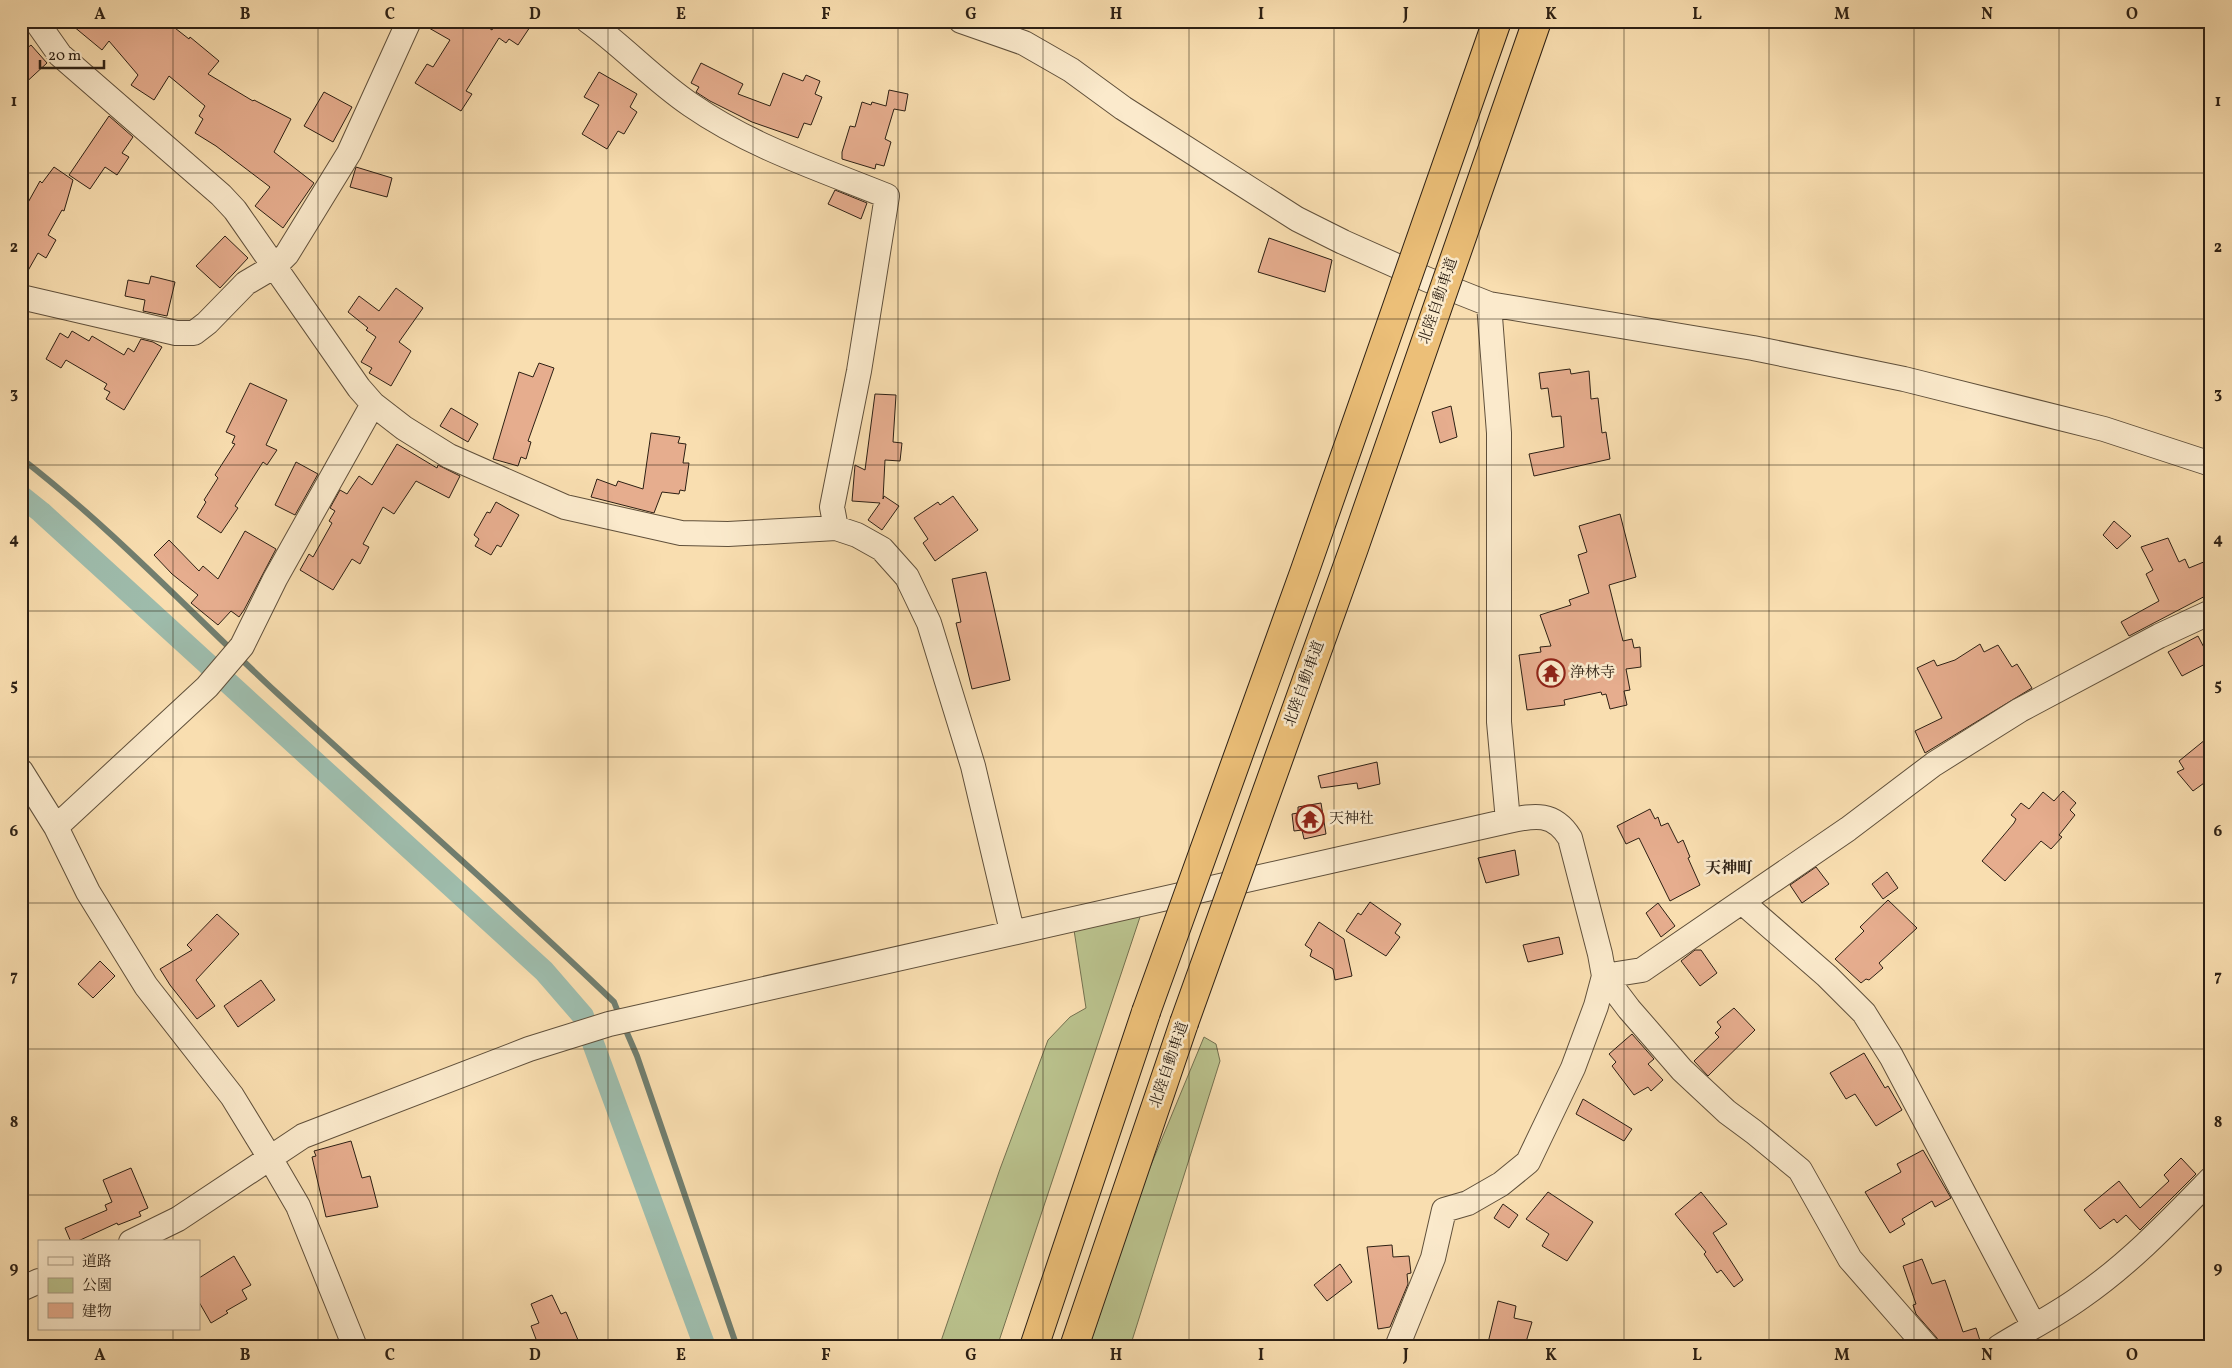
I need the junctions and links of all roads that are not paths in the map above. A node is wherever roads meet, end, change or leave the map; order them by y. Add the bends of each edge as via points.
1 (36, 21) edge
2 (409, 21) edge
3 (588, 21) edge
4 (960, 21) edge
5 (1497, 21) edge
6 (1537, 21) edge
7 (275, 266) junction
8 (21, 297) edge
9 (1489, 304) junction
10 (373, 404) junction
11 (2211, 464) edge
12 (836, 528) junction
13 (2211, 612) edge
14 (21, 772) edge
15 (1508, 821) junction
16 (56, 827) junction
17 (1742, 902) junction
18 (1012, 931) junction
19 (1604, 976) junction
20 (270, 1158) junction
21 (2211, 1179) edge
22 (136, 1240) edge
23 (38, 1282) edge
24 (21, 1289) edge
25 (2034, 1326) junction
26 (355, 1347) edge
27 (1034, 1347) edge
28 (1074, 1347) edge
29 (1397, 1347) edge
30 (1927, 1347) edge
31 (1999, 1347) edge

1 - 7 street via 60,55 221,195
2 - 7 street via 349,153 287,254
3 - 12 street via 690,105 737,135 887,196 859,371 832,507
4 - 9 street via 1024,43 1071,70 1124,108 1297,219 1426,279
5 - 27 highway, bridge via 1312,552 1146,1012
6 - 28 highway, 北陸自動車道, bridge via 1184,1023
7 - 8 street via 246,283 194,333 176,333
7 - 10 street
9 - 11 street via 1753,348 1904,379 2104,430
9 - 15 street via 1499,433 1499,722
10 - 12 street via 449,456 565,507 681,533 728,534
10 - 16 street via 275,579 242,646 207,687
12 - 18 street via 882,550 907,577 929,623 973,766
13 - 17 street via 2158,636 2020,710 1934,764 1848,829
14 - 16 street
15 - 18 street
15 - 19 street via 1525,817 1554,820 1564,828 1570,838
16 - 20 street via 88,892 146,986 232,1096
17 - 19 street via 1642,970
17 - 25 street via 1864,1013 1891,1056
18 - 20 street via 609,1024 529,1049 303,1136
19 - 29 street via 1572,1068 1528,1162 1501,1184 1468,1203 1444,1210 1432,1258
19 - 30 street via 1682,1070 1727,1112 1800,1170 1850,1259
20 - 22 street via 178,1219
20 - 26 street via 298,1206
21 - 25 street via 2115,1271 2081,1298
23 - 24 street
25 - 31 street

